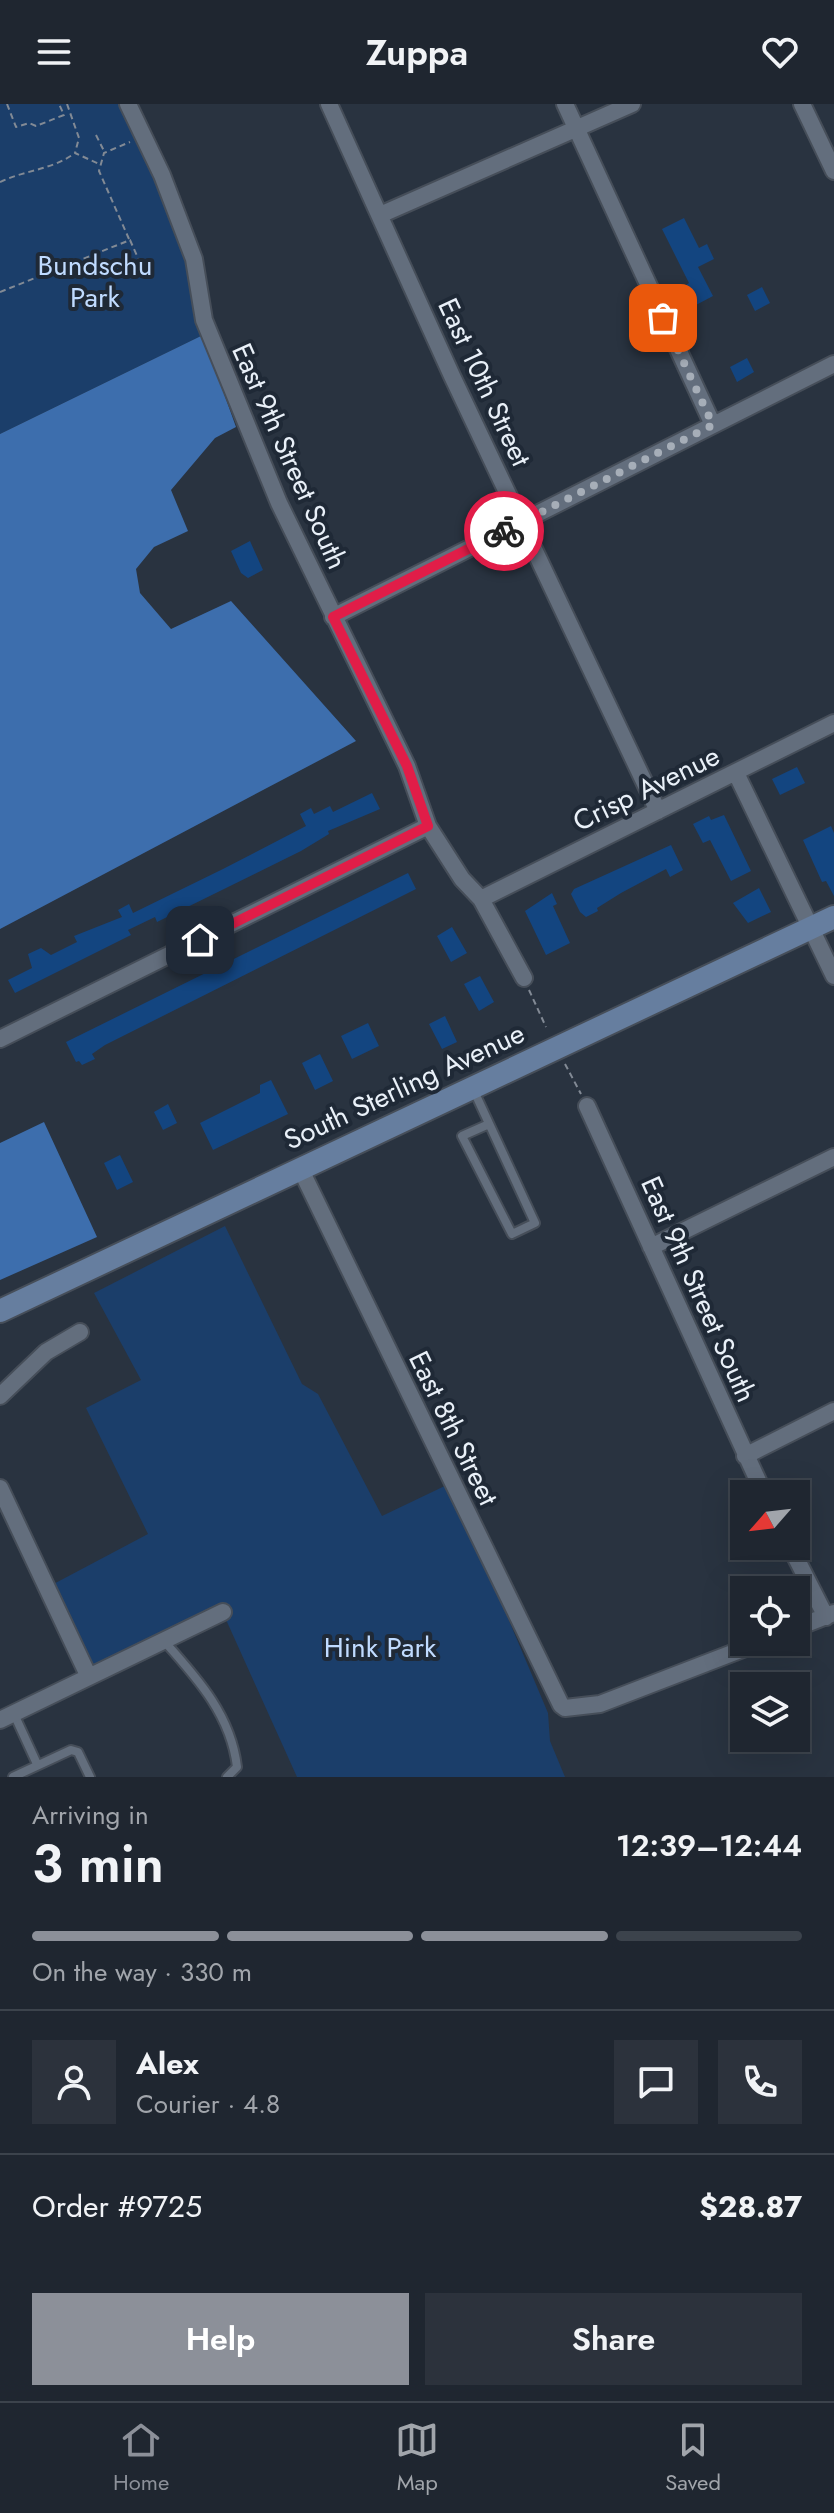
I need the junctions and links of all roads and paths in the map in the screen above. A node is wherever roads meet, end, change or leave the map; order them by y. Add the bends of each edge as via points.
1 (7, 104) edge
2 (59, 104) edge
3 (67, 104) edge
4 (128, 104) edge
5 (329, 104) edge
6 (565, 104) edge
7 (632, 104) edge
8 (802, 104) edge
9 (577, 130) junction
10 (96, 135) dead end
11 (137, 140) dead end
12 (75, 153) junction
13 (104, 153) junction
14 (100, 164) junction
15 (834, 171) edge
16 (0, 182) edge
17 (380, 215) junction
18 (130, 240) junction
19 (155, 276) dead end
20 (0, 292) edge
21 (834, 364) edge
22 (713, 425) junction
23 (521, 522) junction
24 (333, 617) junction
25 (834, 723) edge
26 (736, 773) junction
27 (658, 811) junction
28 (428, 826) junction
29 (481, 899) junction
30 (834, 917) edge
31 (811, 928) junction
32 (834, 976) edge
33 (524, 978) joint
34 (546, 1027) dead end
35 (0, 1039) edge
36 (564, 1063) dead end
37 (472, 1087) junction
38 (587, 1106) joint
39 (489, 1124) junction
40 (834, 1157) edge
41 (300, 1168) junction
42 (651, 1247) junction
43 (0, 1311) edge
44 (80, 1332) dead end
45 (0, 1396) edge
46 (834, 1411) edge
47 (745, 1456) junction
48 (757, 1480) edge
49 (0, 1488) edge
50 (798, 1560) edge
51 (223, 1612) dead end
52 (830, 1615) edge
53 (810, 1623) edge
54 (163, 1640) junction
55 (730, 1654) edge
56 (88, 1675) junction
57 (7, 1717) edge
58 (37, 1764) junction
59 (13, 1777) edge
60 (90, 1777) edge
61 (227, 1777) edge

1 - 2 path via 16,127 64,115
3 - 12 path via 79,138
4 - 24 street, East 9th Street South via 194,259 204,320 218,360
5 - 17 street, East 10th Street
6 - 9 street
7 - 9 street
8 - 15 street
9 - 17 street
9 - 22 street
10 - 13 path
11 - 13 path
12 - 14 path
12 - 16 path via 58,165
13 - 14 path
14 - 18 path
17 - 23 street, East 10th Street
18 - 19 path via 146,276
18 - 20 path
21 - 22 street
22 - 23 street
23 - 24 street
23 - 27 street, East 10th Street
24 - 28 street, East 9th Street South via 407,766
25 - 26 street, Crisp Avenue
26 - 27 street, Crisp Avenue
26 - 31 street
27 - 29 street, Crisp Avenue
28 - 29 street, East 9th Street South
28 - 35 street
29 - 33 street, East 9th Street South
30 - 31 main road, South Sterling Avenue
31 - 32 street
31 - 37 main road, South Sterling Avenue
33 - 34 path
36 - 38 path
37 - 39 lane
37 - 41 main road, South Sterling Avenue
38 - 42 street, East 9th Street South
39 - 39 lane via 462,1136 512,1234 535,1223
40 - 42 street
41 - 43 main road, South Sterling Avenue
41 - 55 street, East 8th Street via 561,1705 600,1704
42 - 47 street, East 9th Street South
44 - 45 street via 46,1352
46 - 47 street
47 - 48 street, East 9th Street South
49 - 56 street
50 - 52 street
51 - 54 street
52 - 53 street
54 - 56 street
54 - 61 lane via 206,1690 234,1742 237,1767
56 - 57 street
57 - 58 lane
58 - 59 lane
58 - 60 lane via 71,1750 78,1752

